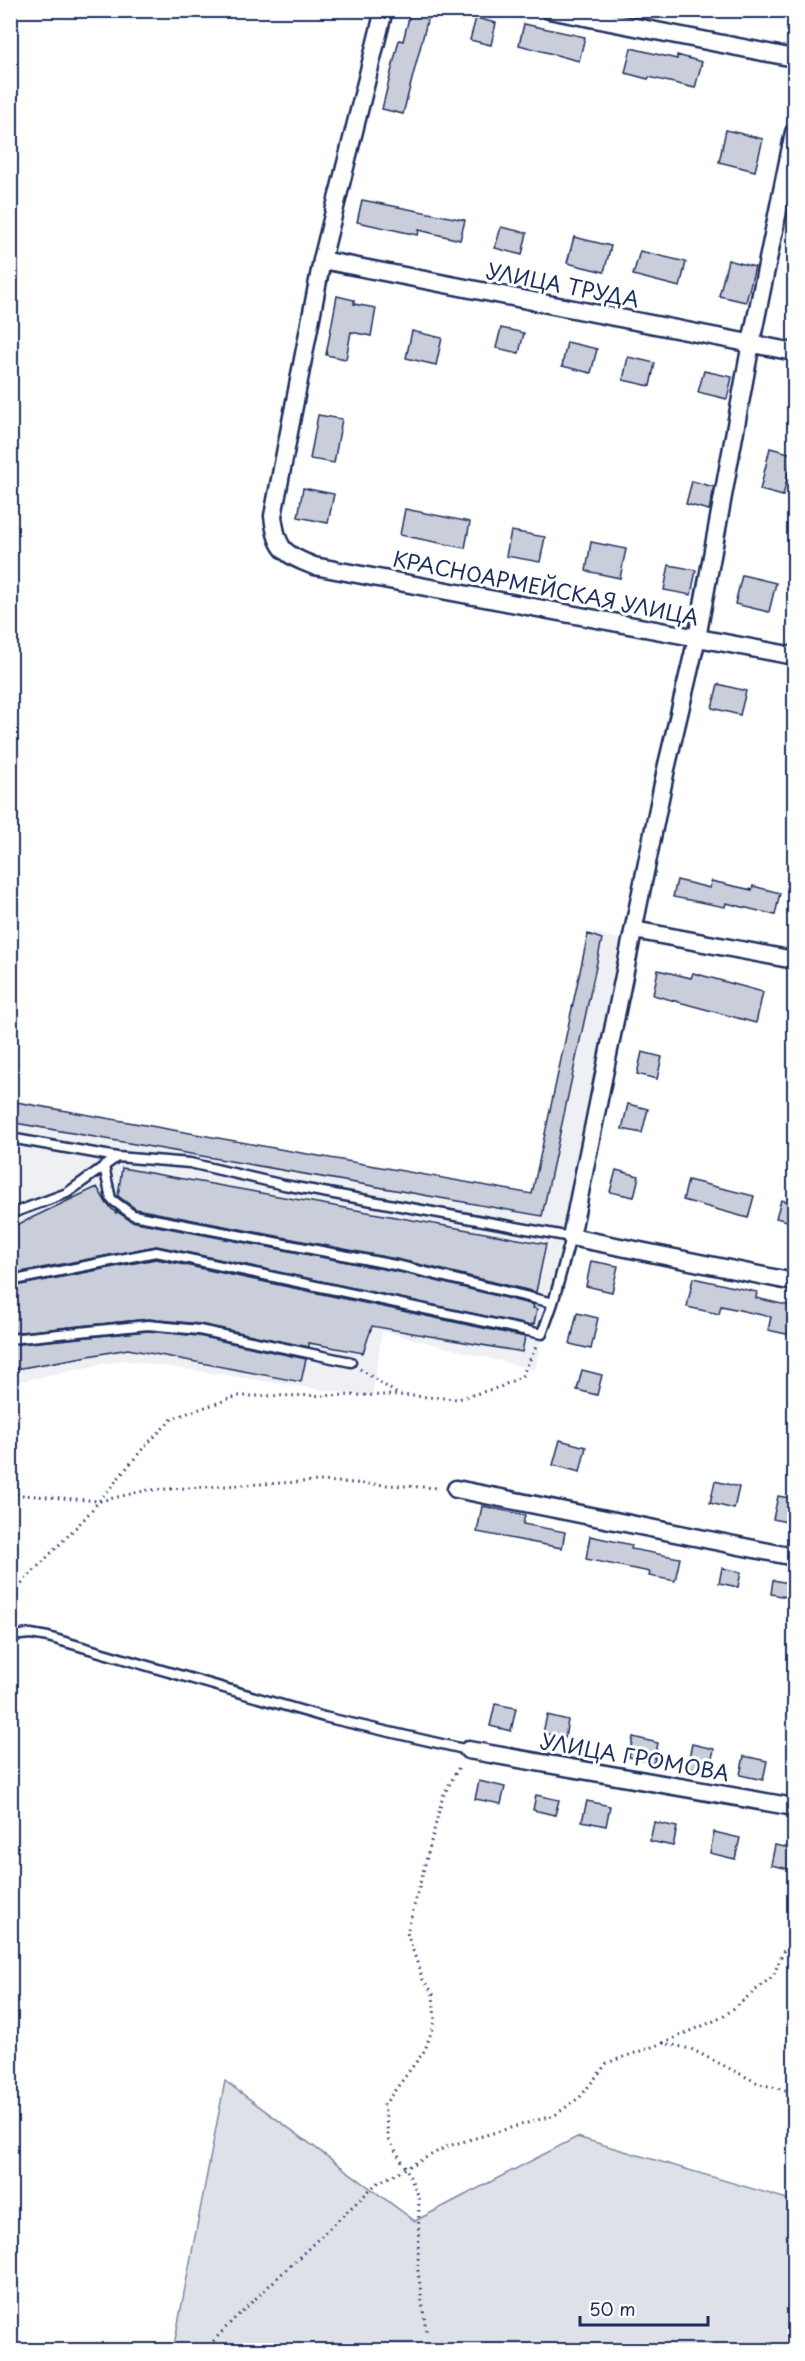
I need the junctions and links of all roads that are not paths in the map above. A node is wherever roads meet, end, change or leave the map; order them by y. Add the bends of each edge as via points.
1 (384, 10) edge
2 (549, 10) edge
3 (795, 58) edge
4 (795, 132) edge
5 (322, 260) junction
6 (751, 343) junction
7 (795, 352) edge
8 (697, 638) junction
9 (795, 656) edge
10 (634, 930) junction
11 (795, 960) edge
12 (10, 1138) edge
13 (117, 1157) junction
14 (104, 1167) junction
15 (10, 1215) edge
16 (571, 1237) junction
17 (10, 1281) edge
18 (795, 1282) edge
19 (553, 1303) junction
20 (10, 1339) edge
21 (351, 1362) road end
22 (456, 1489) road end
23 (795, 1557) edge
24 (10, 1636) edge
25 (468, 1750) joint
26 (795, 1806) edge

1 - 5 street
2 - 3 street
4 - 6 street
5 - 6 street, УЛИЦА ТРУДА
5 - 8 street, КРАСНОАРМЕЙСКАЯ УЛИЦА via 273,516 282,548 291,557 314,566
6 - 7 street, УЛИЦА ТРУДА
6 - 8 street
8 - 9 street, КРАСНОАРМЕЙСКАЯ УЛИЦА
8 - 10 street
10 - 11 street
10 - 16 street
12 - 13 lane
13 - 14 lane
13 - 16 lane via 190,1163 284,1185
14 - 15 lane via 67,1193
14 - 19 lane via 111,1199 133,1215 400,1266
16 - 18 street
16 - 19 lane
17 - 19 lane via 156,1252 542,1334
20 - 21 lane via 148,1325 199,1330
22 - 23 street
24 - 25 lane via 48,1637 324,1717
25 - 26 street, УЛИЦА ГРОМОВА

